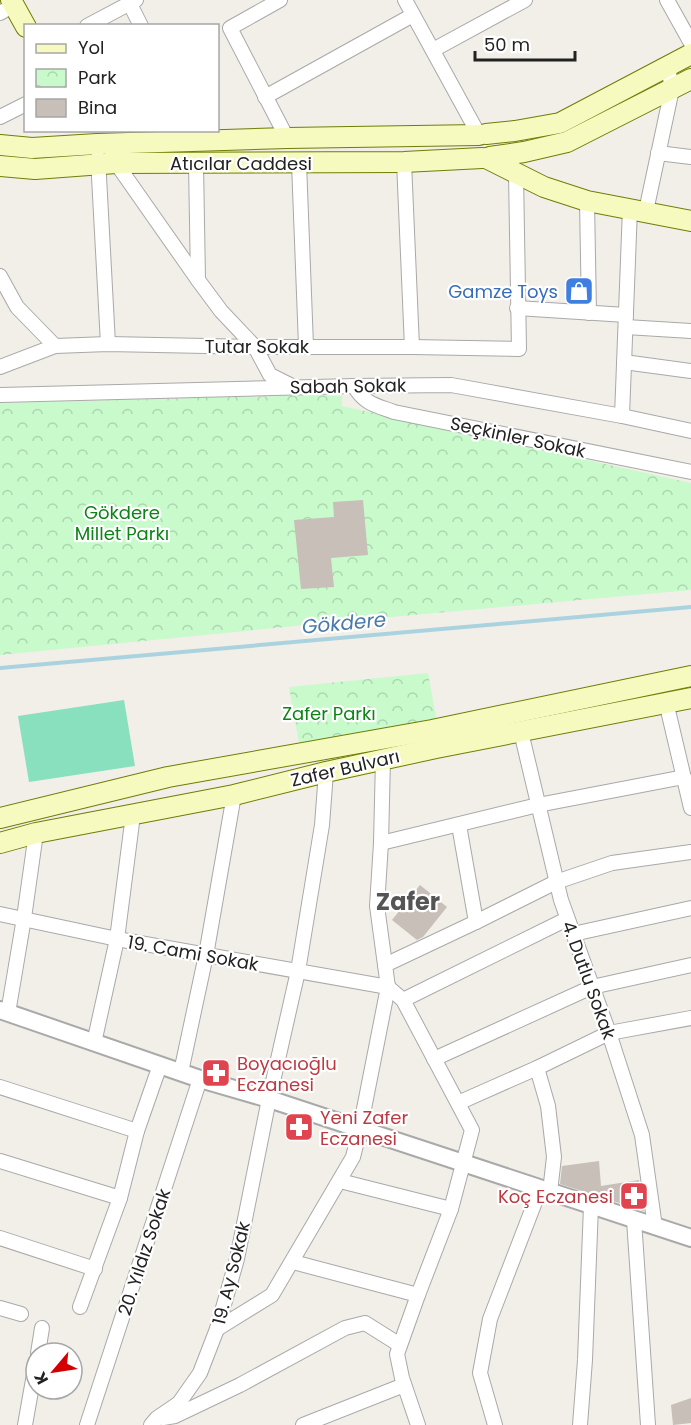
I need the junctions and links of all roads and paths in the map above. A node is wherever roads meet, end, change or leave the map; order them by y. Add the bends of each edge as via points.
1 (280, 0) edge
2 (405, 0) edge
3 (525, 0) edge
4 (667, 0) edge
5 (133, 2) edge
6 (8, 6) edge
7 (414, 15) junction
8 (91, 24) edge
9 (140, 24) edge
10 (24, 25) edge
11 (691, 43) edge
12 (432, 50) junction
13 (691, 54) edge
14 (668, 67) junction
15 (691, 79) edge
16 (672, 89) junction
17 (265, 97) junction
18 (24, 105) edge
19 (0, 117) edge
20 (483, 135) junction
21 (198, 136) edge
22 (92, 137) edge
23 (287, 138) junction
24 (0, 145) edge
25 (658, 153) junction
26 (691, 157) edge
27 (486, 158) junction
28 (404, 162) junction
29 (299, 163) junction
30 (107, 164) junction
31 (196, 164) junction
32 (0, 166) edge
33 (516, 174) junction
34 (587, 201) junction
35 (638, 210) junction
36 (691, 221) edge
37 (0, 276) edge
38 (198, 280) junction
39 (517, 308) junction
40 (589, 313) junction
41 (626, 321) junction
42 (691, 331) edge
43 (108, 344) junction
44 (55, 346) junction
45 (306, 346) junction
46 (255, 347) junction
47 (412, 347) junction
48 (624, 362) junction
49 (0, 367) edge
50 (691, 371) edge
51 (354, 386) junction
52 (296, 387) junction
53 (1, 395) edge
54 (622, 417) junction
55 (691, 431) edge
56 (691, 472) edge
57 (691, 676) edge
58 (691, 698) edge
59 (666, 702) junction
60 (521, 732) junction
61 (383, 759) junction
62 (326, 772) junction
63 (684, 777) junction
64 (234, 795) junction
65 (538, 805) junction
66 (691, 808) edge
67 (133, 815) junction
68 (0, 818) edge
69 (459, 825) junction
70 (36, 833) junction
71 (0, 843) edge
72 (381, 843) junction
73 (691, 852) edge
74 (556, 882) junction
75 (691, 908) edge
76 (0, 914) edge
77 (24, 918) junction
78 (567, 919) junction
79 (476, 922) junction
80 (573, 934) junction
81 (117, 939) junction
82 (206, 955) junction
83 (385, 965) junction
84 (691, 965) edge
85 (298, 971) junction
86 (388, 987) junction
87 (592, 987) junction
88 (403, 1000) junction
89 (4, 1012) edge
90 (691, 1018) edge
91 (609, 1033) junction
92 (94, 1043) junction
93 (434, 1059) junction
94 (160, 1065) junction
95 (537, 1068) junction
96 (181, 1072) junction
97 (200, 1079) junction
98 (0, 1087) edge
99 (269, 1099) junction
100 (458, 1102) junction
101 (360, 1129) junction
102 (136, 1131) junction
103 (0, 1161) edge
104 (464, 1163) junction
105 (340, 1181) junction
106 (545, 1190) junction
107 (120, 1198) junction
108 (591, 1206) junction
109 (451, 1209) junction
110 (634, 1220) junction
111 (655, 1227) junction
112 (0, 1238) edge
113 (691, 1238) edge
114 (292, 1262) junction
115 (95, 1269) junction
116 (418, 1295) junction
117 (0, 1308) edge
118 (80, 1308) dead end
119 (21, 1314) dead end
120 (42, 1328) dead end
121 (217, 1329) junction
122 (40, 1341) edge
123 (400, 1345) junction
124 (404, 1385) junction
125 (29, 1401) edge
126 (156, 1423) edge
127 (25, 1425) edge
128 (87, 1425) edge
129 (303, 1425) edge
130 (418, 1425) edge
131 (495, 1425) edge
132 (580, 1425) edge
133 (648, 1425) edge

1 - 17 street via 230,28
2 - 7 street
3 - 12 street
4 - 11 street
5 - 8 street
5 - 9 street
6 - 10 main road
7 - 12 street
7 - 17 street
12 - 20 street
13 - 14 main road, Atıcılar Caddesi
14 - 16 street
14 - 20 main road, Atıcılar Caddesi via 560,123
15 - 16 main road, Atıcılar Caddesi
16 - 25 street
16 - 27 main road, Atıcılar Caddesi via 567,142
17 - 23 street
18 - 19 street
20 - 23 main road, Atıcılar Caddesi
20 - 27 main road via 491,136 496,143 496,151
21 - 22 main road, Atıcılar Caddesi
21 - 23 main road, Atıcılar Caddesi
22 - 24 main road, Atıcılar Caddesi via 32,148
22 - 30 street
25 - 26 street
25 - 35 street
27 - 28 main road, Atıcılar Caddesi
27 - 33 main road
28 - 29 main road, Atıcılar Caddesi
28 - 47 street
29 - 31 main road, Atıcılar Caddesi
29 - 45 street
30 - 31 main road, Atıcılar Caddesi
30 - 32 main road, Atıcılar Caddesi via 36,169
30 - 38 street
30 - 43 street
31 - 38 street
33 - 34 main road
33 - 39 street
34 - 35 main road
34 - 40 street
35 - 36 main road
35 - 41 street
37 - 44 street via 17,307
38 - 46 street
39 - 40 street
39 - 47 street, Tutar Sokak via 519,349
40 - 41 street
41 - 42 street
41 - 48 street
43 - 44 street, Tutar Sokak
43 - 46 street, Tutar Sokak
44 - 49 street, Tutar Sokak
45 - 46 street, Tutar Sokak
45 - 47 street, Tutar Sokak
46 - 52 street via 270,375
48 - 50 street
48 - 54 street
51 - 52 street, Sabah Sokak
51 - 54 street, Sabah Sokak via 451,385
51 - 56 street, Seçkinler Sokak via 367,402 394,412
52 - 53 street, Sabah Sokak
54 - 55 street, Sabah Sokak
57 - 68 main road, Zafer Bulvarı via 432,730 168,777
58 - 59 main road, Zafer Bulvarı
59 - 60 main road, Zafer Bulvarı
59 - 63 street
60 - 61 main road, Zafer Bulvarı
60 - 65 street, 4. Dutlu Sokak
61 - 62 main road, Zafer Bulvarı
61 - 72 street
62 - 64 main road, Zafer Bulvarı
62 - 85 street, 19. Ay Sokak via 322,825
63 - 65 street
63 - 66 street
64 - 67 main road, Zafer Bulvarı
64 - 82 street
65 - 69 street
65 - 74 street, 4. Dutlu Sokak
67 - 70 main road, Zafer Bulvarı
67 - 81 street
69 - 72 street
69 - 79 street
70 - 71 main road, Zafer Bulvarı
70 - 77 street
72 - 83 street via 377,906
73 - 74 street via 612,863
74 - 78 street, 4. Dutlu Sokak
74 - 79 street
75 - 80 street
76 - 77 street, 19. Cami Sokak
77 - 81 street, 19. Cami Sokak
77 - 89 street
78 - 80 street, 4. Dutlu Sokak
78 - 88 street
79 - 83 street
80 - 87 street, 4. Dutlu Sokak
81 - 82 street, 19. Cami Sokak
81 - 92 street
82 - 85 street, 19. Cami Sokak
82 - 96 street
83 - 86 street
84 - 87 street
85 - 86 street, 19. Cami Sokak
85 - 99 street, 19. Ay Sokak
86 - 88 street
86 - 101 street
87 - 91 street, 4. Dutlu Sokak
87 - 93 street
88 - 93 street
89 - 92 street
90 - 91 street
91 - 95 street
91 - 111 street, 4. Dutlu Sokak via 642,1135
92 - 94 street
93 - 100 street
94 - 96 street
94 - 102 street
95 - 100 street
95 - 106 street via 548,1106 554,1157
96 - 97 street
97 - 99 street
97 - 128 street, 20. Yıldız Sokak
98 - 102 street
99 - 101 street
99 - 121 street, 19. Ay Sokak via 237,1259
100 - 104 street via 472,1130
101 - 104 street
101 - 105 street via 353,1157
102 - 107 street
103 - 107 street
104 - 106 street
104 - 109 street
105 - 109 street
105 - 114 street
106 - 108 street
106 - 131 street via 490,1318 480,1373
107 - 115 street
108 - 110 street
108 - 132 street
109 - 116 street
110 - 111 street
110 - 133 street
111 - 113 street
112 - 115 street
114 - 116 street
114 - 121 street via 272,1295
115 - 118 street
116 - 123 street
117 - 119 street
120 - 122 street
121 - 126 street, 19. Ay Sokak via 200,1373 179,1403
123 - 124 street via 397,1354
123 - 126 street via 365,1323 345,1328 240,1385
124 - 129 street
124 - 130 street
125 - 127 street

